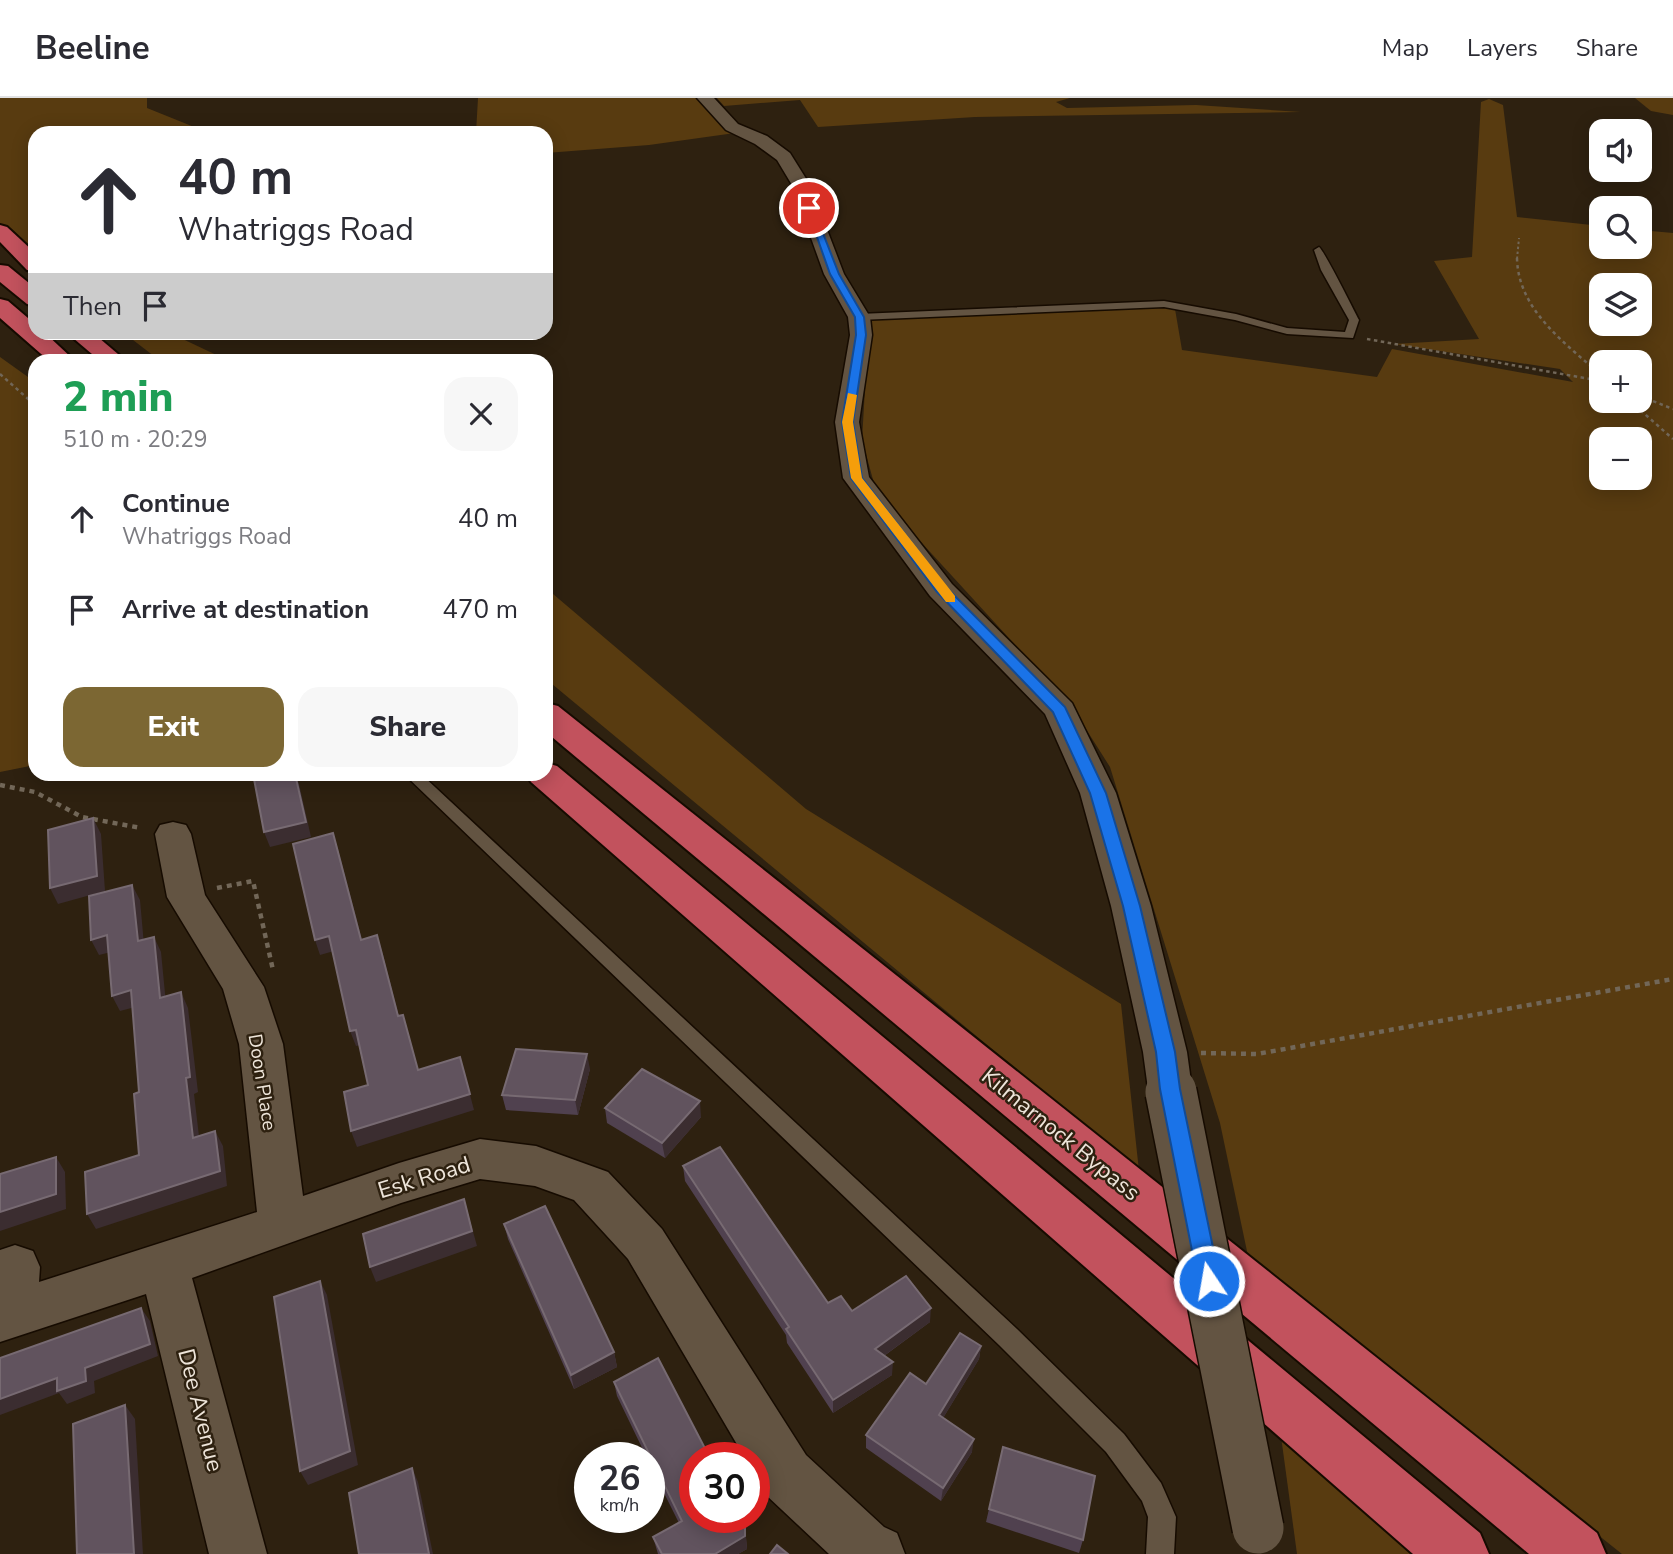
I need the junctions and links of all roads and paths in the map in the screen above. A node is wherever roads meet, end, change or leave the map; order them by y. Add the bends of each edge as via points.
1 (705, 98) edge
2 (0, 230) edge
3 (1519, 238) dead end
4 (1319, 250) dead end
5 (28, 258) edge
6 (0, 271) edge
7 (28, 293) edge
8 (0, 306) edge
9 (859, 317) junction
10 (0, 329) edge
11 (28, 330) edge
12 (1349, 336) junction
13 (39, 340) edge
14 (88, 340) edge
15 (112, 340) edge
16 (35, 354) edge
17 (55, 354) edge
18 (106, 354) edge
19 (126, 354) edge
20 (1589, 364) edge
21 (0, 374) edge
22 (1589, 379) edge
23 (28, 399) edge
24 (1652, 401) edge
25 (1673, 409) edge
26 (1644, 413) edge
27 (1673, 439) edge
28 (553, 720) edge
29 (419, 781) edge
30 (552, 781) edge
31 (0, 785) edge
32 (173, 834) joint
33 (186, 897) junction
34 (1673, 979) edge
35 (243, 987) junction
36 (1168, 1070) junction
37 (282, 1223) junction
38 (164, 1266) junction
39 (9, 1299) edge
40 (1259, 1541) edge
41 (238, 1554) edge
42 (876, 1554) edge
43 (1160, 1554) edge
44 (1459, 1554) edge
45 (1576, 1554) edge

1 - 9 street via 733,127 784,157 801,186 834,274
2 - 5 highway
3 - 20 path via 1514,258 1527,300 1549,328
4 - 12 lane via 1353,320
6 - 7 highway
8 - 11 highway
9 - 12 lane via 1164,304 1287,331
9 - 36 street via 861,335 847,422 856,478 941,590 1059,710 1098,793 1131,906
10 - 16 highway
12 - 22 path
13 - 17 highway
14 - 18 highway
15 - 19 highway
21 - 23 path
24 - 25 path
26 - 27 path
28 - 45 highway, Kilmarnock Bypass
29 - 43 lane via 1115,1443 1152,1492 1162,1517
30 - 44 highway
31 - 32 path via 35,792 82,817
32 - 33 street, Doon Place
33 - 35 street, Doon Place
33 - 35 path via 253,881 274,975
34 - 36 path
35 - 37 street, Doon Place via 261,1044
36 - 40 street, bridge
37 - 38 street, Esk Road
37 - 42 street, Esk Road via 480,1159 536,1166 592,1186 645,1244 786,1475
38 - 39 street, Esk Road
38 - 41 street, Dee Avenue

